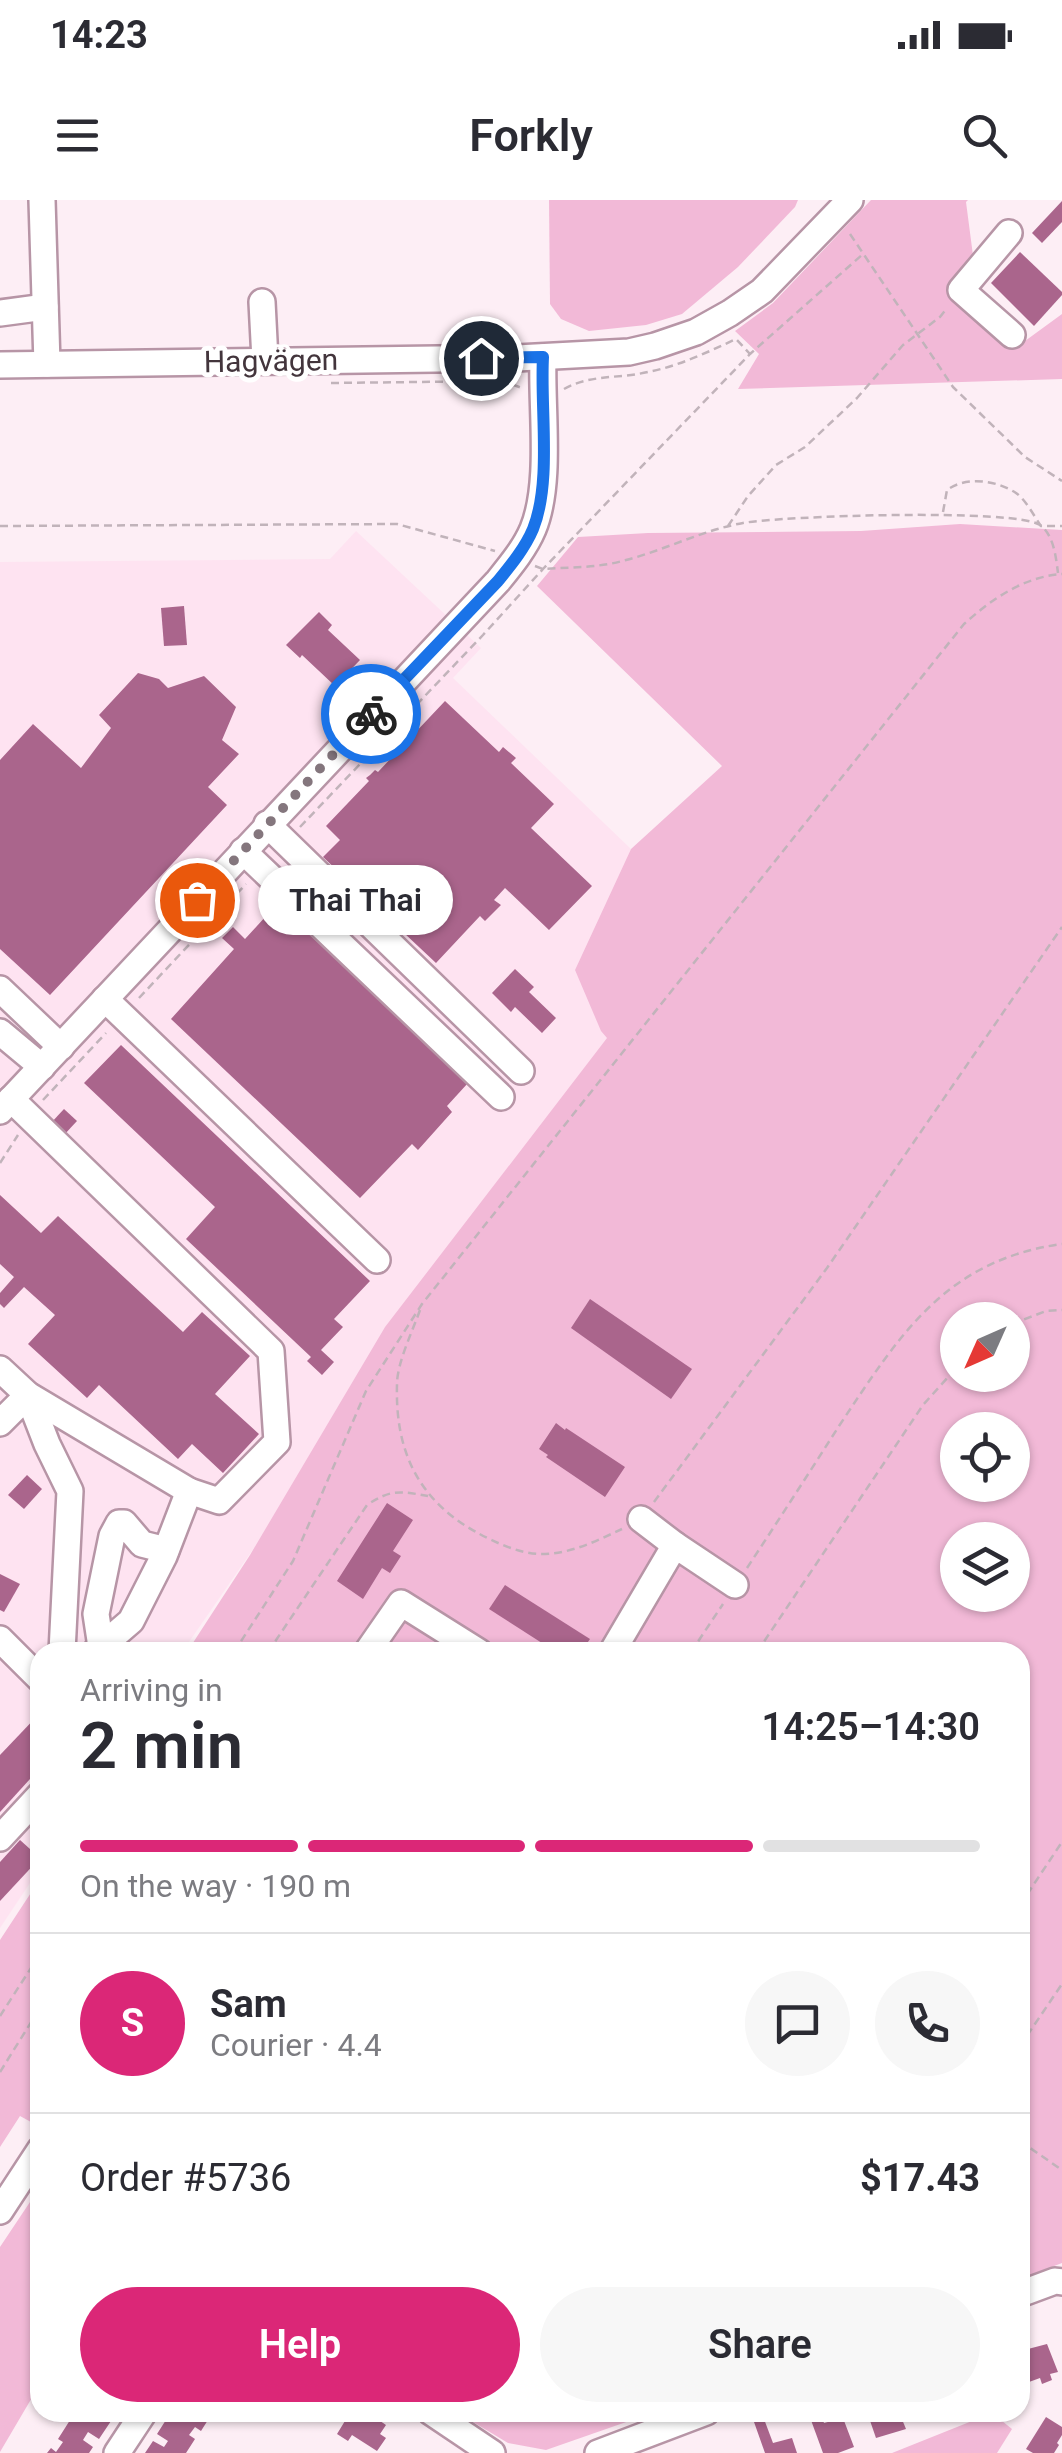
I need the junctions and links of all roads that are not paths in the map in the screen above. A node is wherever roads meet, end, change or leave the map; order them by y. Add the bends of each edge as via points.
1 (42, 200) edge
2 (843, 207) edge
3 (1010, 233) dead end
4 (262, 302) dead end
5 (44, 308) junction
6 (0, 313) edge
7 (1012, 335) dead end
8 (543, 357) junction
9 (265, 360) junction
10 (46, 364) junction
11 (0, 365) edge
12 (267, 824) junction
13 (244, 851) junction
14 (0, 989) edge
15 (104, 999) junction
16 (0, 1032) edge
17 (60, 1048) junction
18 (42, 1067) junction
19 (521, 1071) dead end
20 (502, 1097) dead end
21 (6, 1105) edge
22 (377, 1260) dead end
23 (0, 1369) edge
24 (28, 1396) junction
25 (0, 1423) edge
26 (189, 1491) junction
27 (641, 1519) road end
28 (675, 1545) junction
29 (166, 1550) junction
30 (735, 1585) road end
31 (0, 1639) edge
32 (62, 1642) edge
33 (98, 1642) edge
34 (107, 1642) edge
35 (374, 1642) edge
36 (462, 1642) edge
37 (618, 1642) edge
38 (30, 1667) edge
39 (30, 1805) edge
40 (0, 1838) edge
41 (30, 2165) edge
42 (0, 2211) edge
43 (1062, 2282) edge
44 (1030, 2290) edge
45 (137, 2422) edge
46 (447, 2422) edge
47 (680, 2422) edge
48 (117, 2453) edge
49 (492, 2453) edge
50 (598, 2453) edge

1 - 5 street
2 - 8 street, Hagvägen via 762,291 696,332 628,352
3 - 7 street via 960,290
4 - 9 street
5 - 6 street
5 - 10 street
8 - 9 street, Hagvägen
8 - 12 street via 543,490 533,529 516,558
9 - 10 street, Hagvägen
10 - 11 street, Hagvägen
12 - 13 street
12 - 19 street
13 - 15 street
13 - 20 street
14 - 17 street
15 - 17 street
15 - 22 street
16 - 18 street
17 - 18 street
18 - 21 street
21 - 26 street via 272,1351 277,1442 219,1501
23 - 24 street
24 - 25 street
24 - 26 street
24 - 32 street via 70,1491
26 - 29 street
27 - 28 street
28 - 30 street
28 - 37 street
29 - 33 street via 142,1544 119,1523 96,1614
29 - 34 street via 130,1622
31 - 38 street
35 - 36 street via 401,1603
39 - 40 street
41 - 42 street
43 - 44 street
45 - 48 street
46 - 49 street
47 - 50 street

